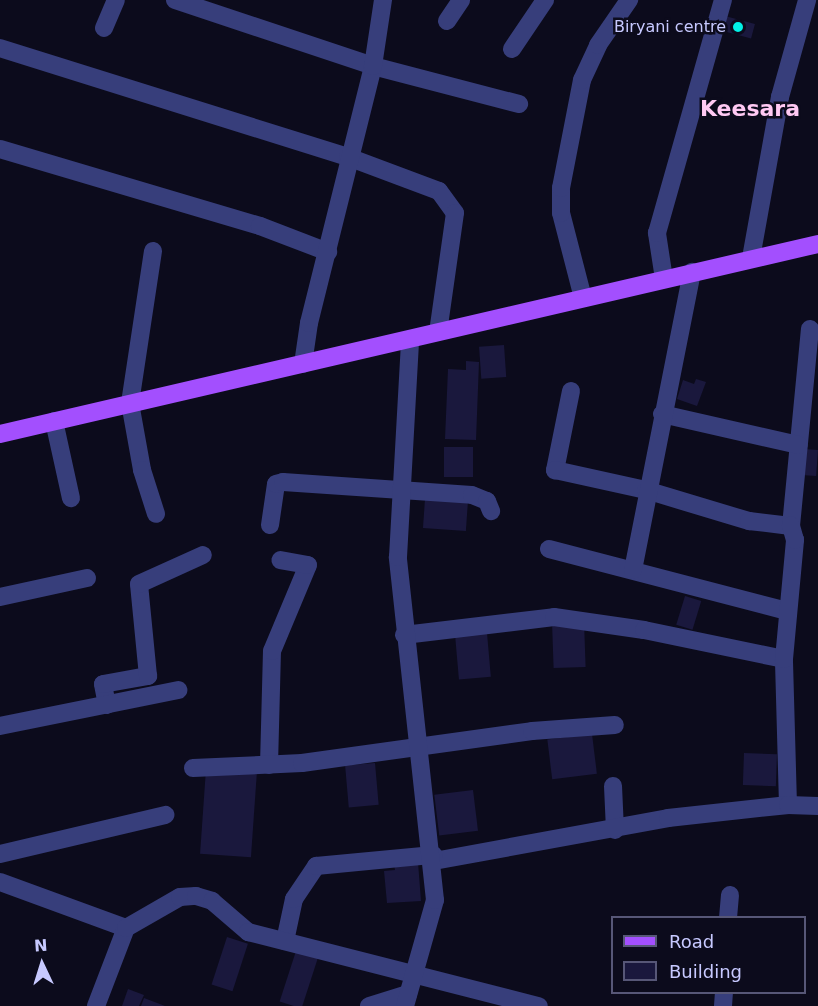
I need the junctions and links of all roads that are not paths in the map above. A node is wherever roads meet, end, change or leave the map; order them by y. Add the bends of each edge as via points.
1 (116, 0) edge
2 (384, 0) edge
3 (461, 0) edge
4 (545, 0) edge
5 (629, 0) edge
6 (723, 0) edge
7 (807, 0) edge
8 (181, 1) edge
9 (447, 21) dead end
10 (104, 28) dead end
11 (0, 48) edge
12 (512, 49) dead end
13 (373, 66) junction
14 (519, 104) dead end
15 (0, 149) edge
16 (348, 157) junction
17 (818, 244) edge
18 (153, 251) dead end
19 (328, 252) junction
20 (751, 258) junction
21 (692, 272) junction
22 (664, 279) junction
23 (583, 298) junction
24 (810, 329) dead end
25 (438, 332) junction
26 (410, 339) junction
27 (813, 357) edge
28 (303, 364) junction
29 (571, 391) dead end
30 (130, 404) junction
31 (662, 414) junction
32 (54, 421) junction
33 (0, 434) edge
34 (799, 445) junction
35 (646, 490) junction
36 (401, 491) junction
37 (71, 498) dead end
38 (491, 512) dead end
39 (156, 514) dead end
40 (270, 525) dead end
41 (791, 526) junction
42 (549, 549) dead end
43 (203, 555) dead end
44 (280, 561) dead end
45 (633, 570) junction
46 (87, 578) dead end
47 (0, 597) edge
48 (787, 611) junction
49 (404, 635) junction
50 (784, 659) junction
51 (178, 690) dead end
52 (107, 705) junction
53 (615, 725) dead end
54 (0, 726) edge
55 (419, 747) junction
56 (269, 765) junction
57 (193, 768) dead end
58 (613, 786) dead end
59 (788, 805) junction
60 (818, 806) edge
61 (165, 815) dead end
62 (615, 830) junction
63 (0, 854) edge
64 (434, 858) junction
65 (0, 882) edge
66 (730, 895) dead end
67 (728, 916) edge
68 (126, 928) junction
69 (285, 941) junction
70 (415, 974) junction
71 (406, 1000) edge
72 (96, 1006) edge
73 (369, 1006) edge
74 (539, 1006) edge

1 - 10 street
2 - 13 street
3 - 9 street
4 - 12 street
5 - 23 street via 598,45 582,81 561,188 561,213
6 - 22 street via 657,233
7 - 20 street via 780,97
8 - 13 street
11 - 16 street
13 - 14 street
13 - 16 street
15 - 19 street via 260,226
16 - 19 street
16 - 25 street via 439,191 453,206
17 - 20 main road
18 - 30 street
19 - 28 street
20 - 21 main road
21 - 22 main road
21 - 31 street
22 - 23 main road
23 - 25 main road
24 - 27 street
25 - 26 main road
26 - 28 main road
26 - 36 street
27 - 34 street
28 - 30 main road
29 - 35 street via 555,470
30 - 32 main road
30 - 39 street via 142,470
31 - 34 street
31 - 35 street
32 - 33 main road
32 - 37 street
34 - 41 street
35 - 41 street via 749,521
35 - 45 street
36 - 38 street via 472,495 487,501
36 - 40 street via 283,482 276,484
36 - 49 street via 398,557
41 - 48 street via 795,540
42 - 45 street
43 - 52 street via 139,584 148,676 103,684
44 - 56 street via 308,566 272,651
45 - 48 street
46 - 47 street
48 - 50 street
49 - 50 street via 554,617 644,630
49 - 55 street
50 - 59 street
51 - 52 street
52 - 54 street
53 - 55 street
55 - 56 street
55 - 64 street
56 - 57 street
58 - 62 street
59 - 60 street
59 - 62 street via 668,818
61 - 63 street
62 - 64 street
64 - 69 street via 316,866 294,899
64 - 70 street via 435,900
65 - 68 street
66 - 67 street
68 - 69 street via 180,897 196,896 212,901 248,932
68 - 72 street
69 - 70 street
70 - 71 street
70 - 74 street
71 - 73 street

